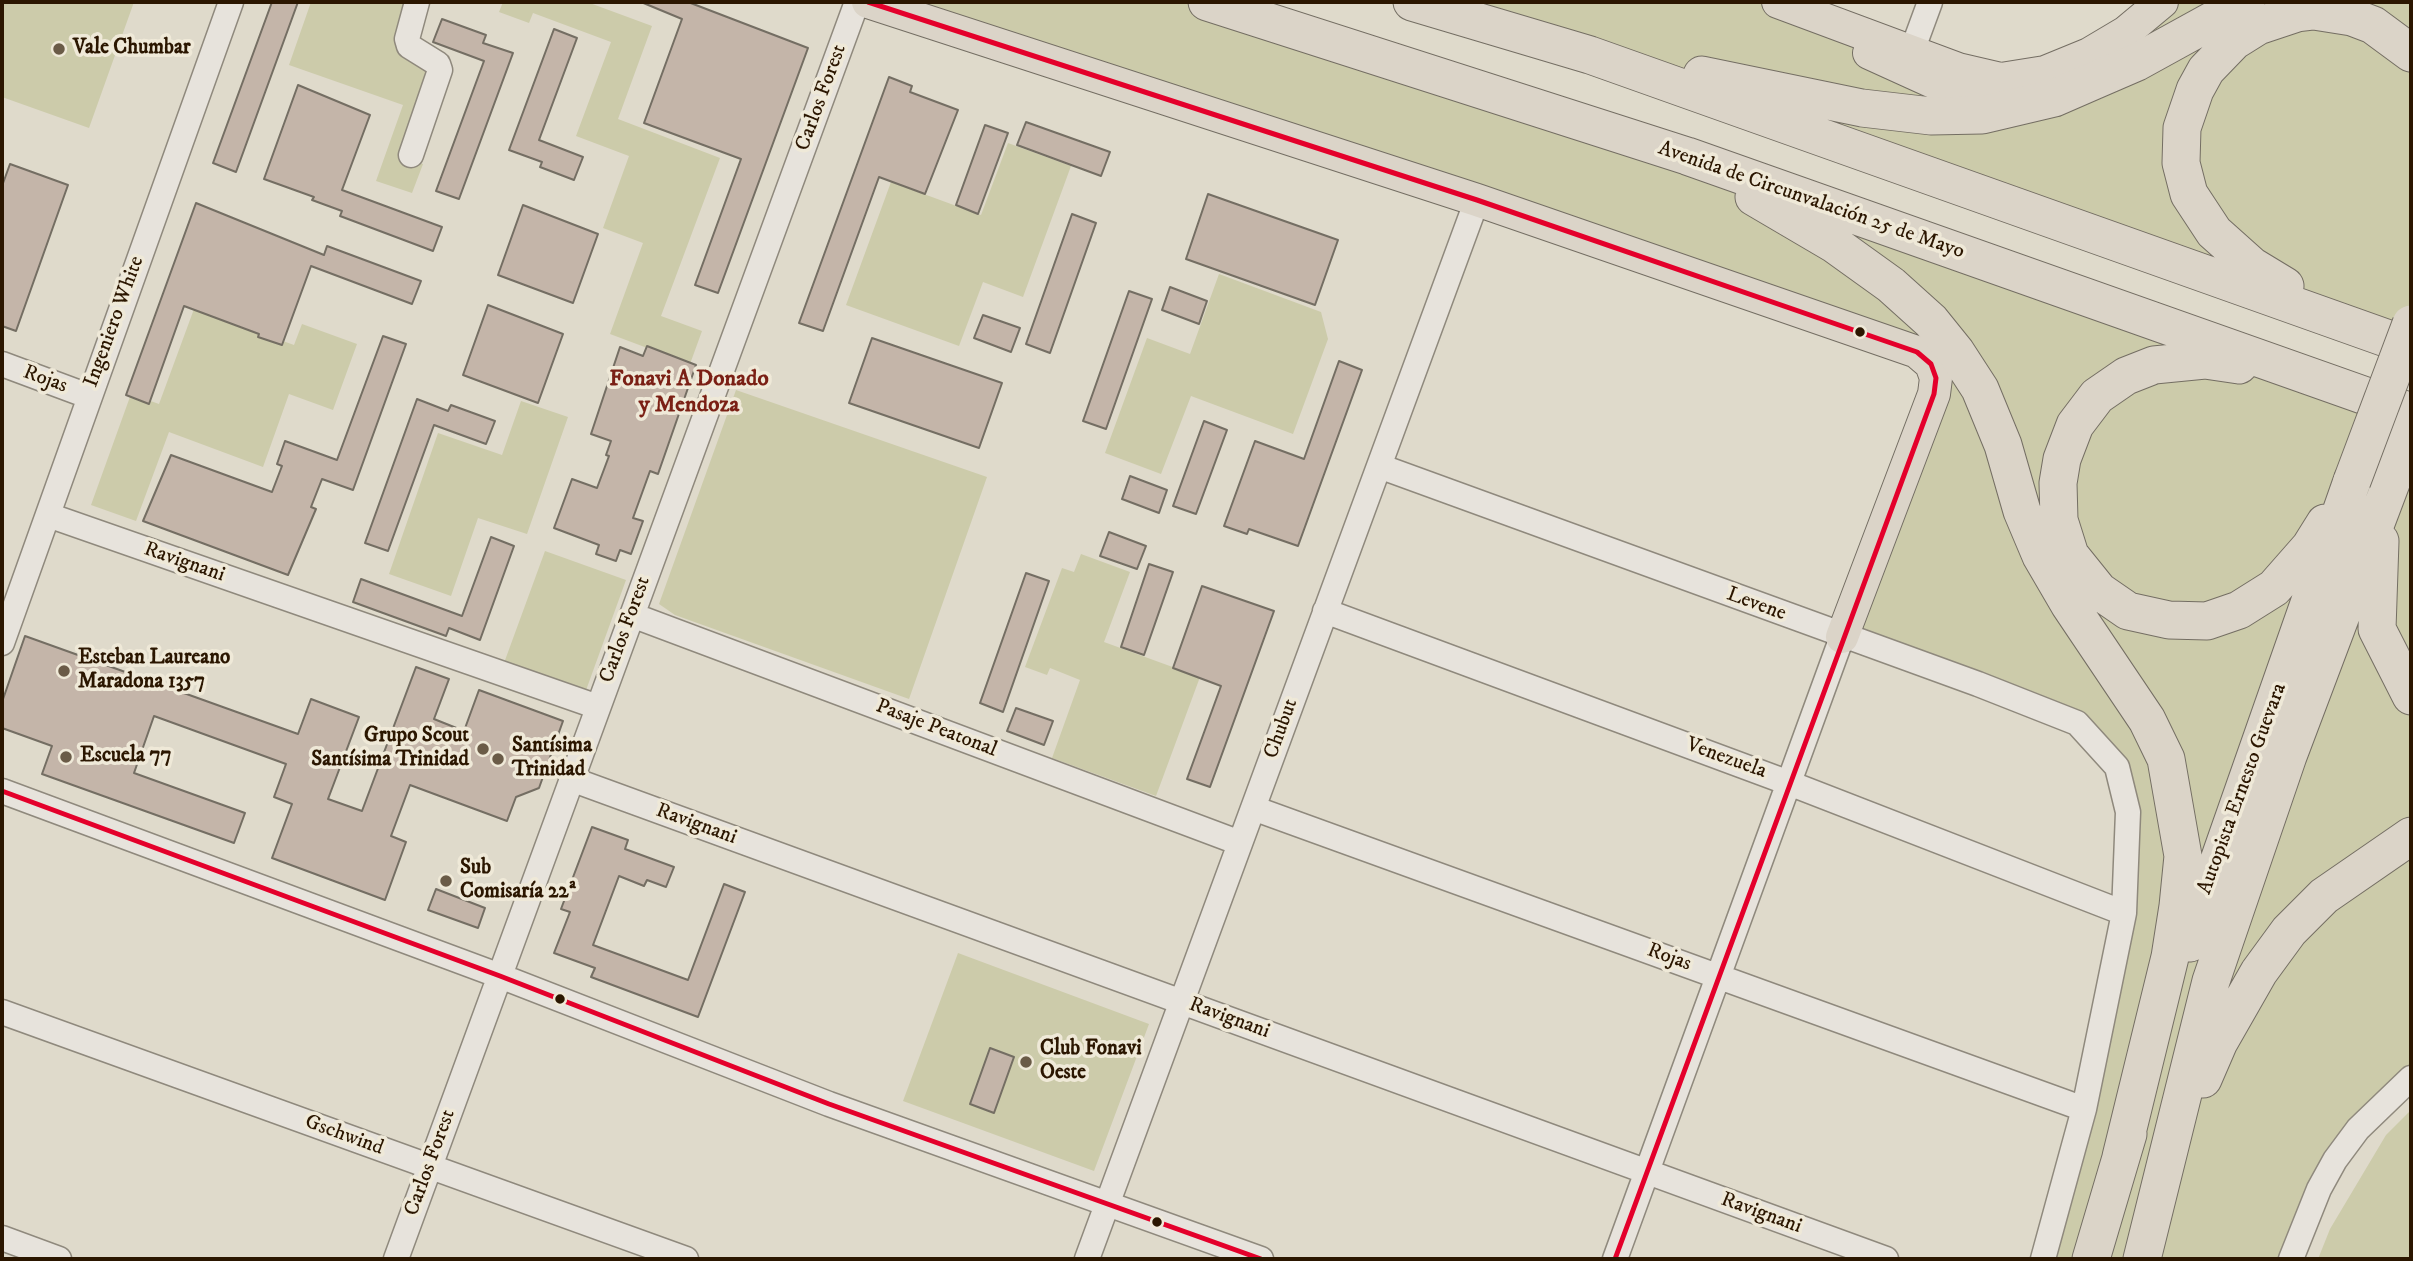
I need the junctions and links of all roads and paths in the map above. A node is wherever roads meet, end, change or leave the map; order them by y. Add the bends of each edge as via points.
1 (231, 2) edge
2 (417, 2) edge
3 (857, 2) edge
4 (868, 2) edge
5 (1207, 2) edge
6 (1412, 2) edge
7 (1930, 2) edge
8 (2162, 2) edge
9 (2246, 2) edge
10 (1783, 4) edge
11 (1912, 51) junction
12 (2411, 53) edge
13 (1590, 55) junction
14 (2054, 98) junction
15 (411, 155) dead end
16 (1687, 156) junction
17 (1477, 200) junction
18 (2329, 316) junction
19 (2411, 324) edge
20 (2411, 346) edge
21 (2, 364) edge
22 (2312, 377) junction
23 (88, 396) junction
24 (2411, 412) edge
25 (2411, 430) edge
26 (1379, 466) junction
27 (2352, 481) junction
28 (2387, 492) junction
29 (48, 515) junction
30 (13, 578) edge
31 (1325, 611) junction
32 (632, 615) junction
33 (1843, 637) junction
34 (2, 643) edge
35 (2411, 696) edge
36 (598, 708) junction
37 (571, 779) junction
38 (1789, 782) junction
39 (2, 791) edge
40 (1253, 808) junction
41 (2411, 836) edge
42 (1240, 843) junction
43 (2124, 913) junction
44 (500, 976) junction
45 (1718, 976) junction
46 (1182, 1002) junction
47 (2, 1012) edge
48 (2411, 1078) edge
49 (2084, 1109) junction
50 (2121, 1157) junction
51 (429, 1168) junction
52 (1647, 1172) junction
53 (1107, 1204) junction
54 (2, 1238) edge
55 (2144, 1249) edge
56 (59, 1259) edge
57 (396, 1259) edge
58 (686, 1259) edge
59 (1087, 1259) edge
60 (1261, 1259) edge
61 (1615, 1259) edge
62 (1885, 1259) edge
63 (2043, 1259) edge
64 (2091, 1259) edge
65 (2291, 1259) edge

1 - 23 street, Ingeniero White
2 - 15 street via 409,46 438,64 440,70
3 - 32 street, Carlos Forest
4 - 17 main road
5 - 16 highway, Avenida de Circunvalación 25 de Mayo
6 - 13 highway
7 - 11 street
8 - 11 main road via 2126,32 2088,54 2023,78 1979,75
9 - 14 highway via 2137,62
10 - 11 main road
10 - 14 main road via 1880,59 1957,93 1996,100
12 - 18 highway via 2381,29 2352,17 2297,13 2258,26 2234,41 2207,70 2187,109 2181,163 2199,212 2252,266
13 - 14 highway via 1862,108 1931,116 1982,115
13 - 18 highway
16 - 22 highway, Avenida de Circunvalación 25 de Mayo
16 - 50 highway via 1834,244 1891,285 1931,321 1956,352 1980,389 2041,555 2147,720 2166,759 2183,856 2178,906
17 - 26 street, Chubut
17 - 33 main road via 1917,352 1931,364 1936,378 1934,394
18 - 20 highway
19 - 27 highway, Autopista Ernesto Guevara, bridge
21 - 23 street, Rojas
22 - 24 highway, Avenida de Circunvalación 25 de Mayo
22 - 27 highway via 2204,360 2154,365 2111,384 2075,425 2062,459 2058,502 2067,547 2087,580 2112,603 2146,617 2207,621 2239,610 2274,588 2310,547
23 - 29 street, Ingeniero White
25 - 28 highway, Autopista Ernesto Guevara
26 - 31 street, Chubut
26 - 33 street, Levene
27 - 50 highway, Autopista Ernesto Guevara via 2212,873
28 - 35 highway via 2377,576 2377,629
28 - 55 highway, Autopista Ernesto Guevara via 2288,756 2211,981
29 - 30 street, Ingeniero White
29 - 36 street, Ravignani
30 - 34 street, Ingeniero White
31 - 38 street, Venezuela
31 - 40 street, Chubut
32 - 36 street, Carlos Forest
32 - 42 street, Pasaje Peatonal
33 - 38 street
33 - 43 street, Levene via 2077,723 2117,767 2128,812
36 - 37 street, Carlos Forest
37 - 44 street, Carlos Forest
37 - 46 street, Ravignani
38 - 43 street, Venezuela
38 - 45 street
39 - 44 street
40 - 42 street, Chubut
40 - 45 street, Rojas
41 - 55 highway via 2324,896 2289,931 2259,972 2219,1042 2188,1116
42 - 46 street, Chubut
43 - 49 street
44 - 51 street, Carlos Forest
44 - 53 street via 829,1104
45 - 49 street, Rojas
45 - 52 street
46 - 52 street, Ravignani
46 - 53 street, Chubut
47 - 51 street, Gschwind
48 - 65 street via 2358,1129 2335,1160
49 - 63 street
50 - 64 highway, Autopista Ernesto Guevara
51 - 57 street, Carlos Forest
51 - 58 street, Gschwind
52 - 61 street
52 - 62 street, Ravignani
53 - 59 street, Chubut
53 - 60 street
54 - 56 street

